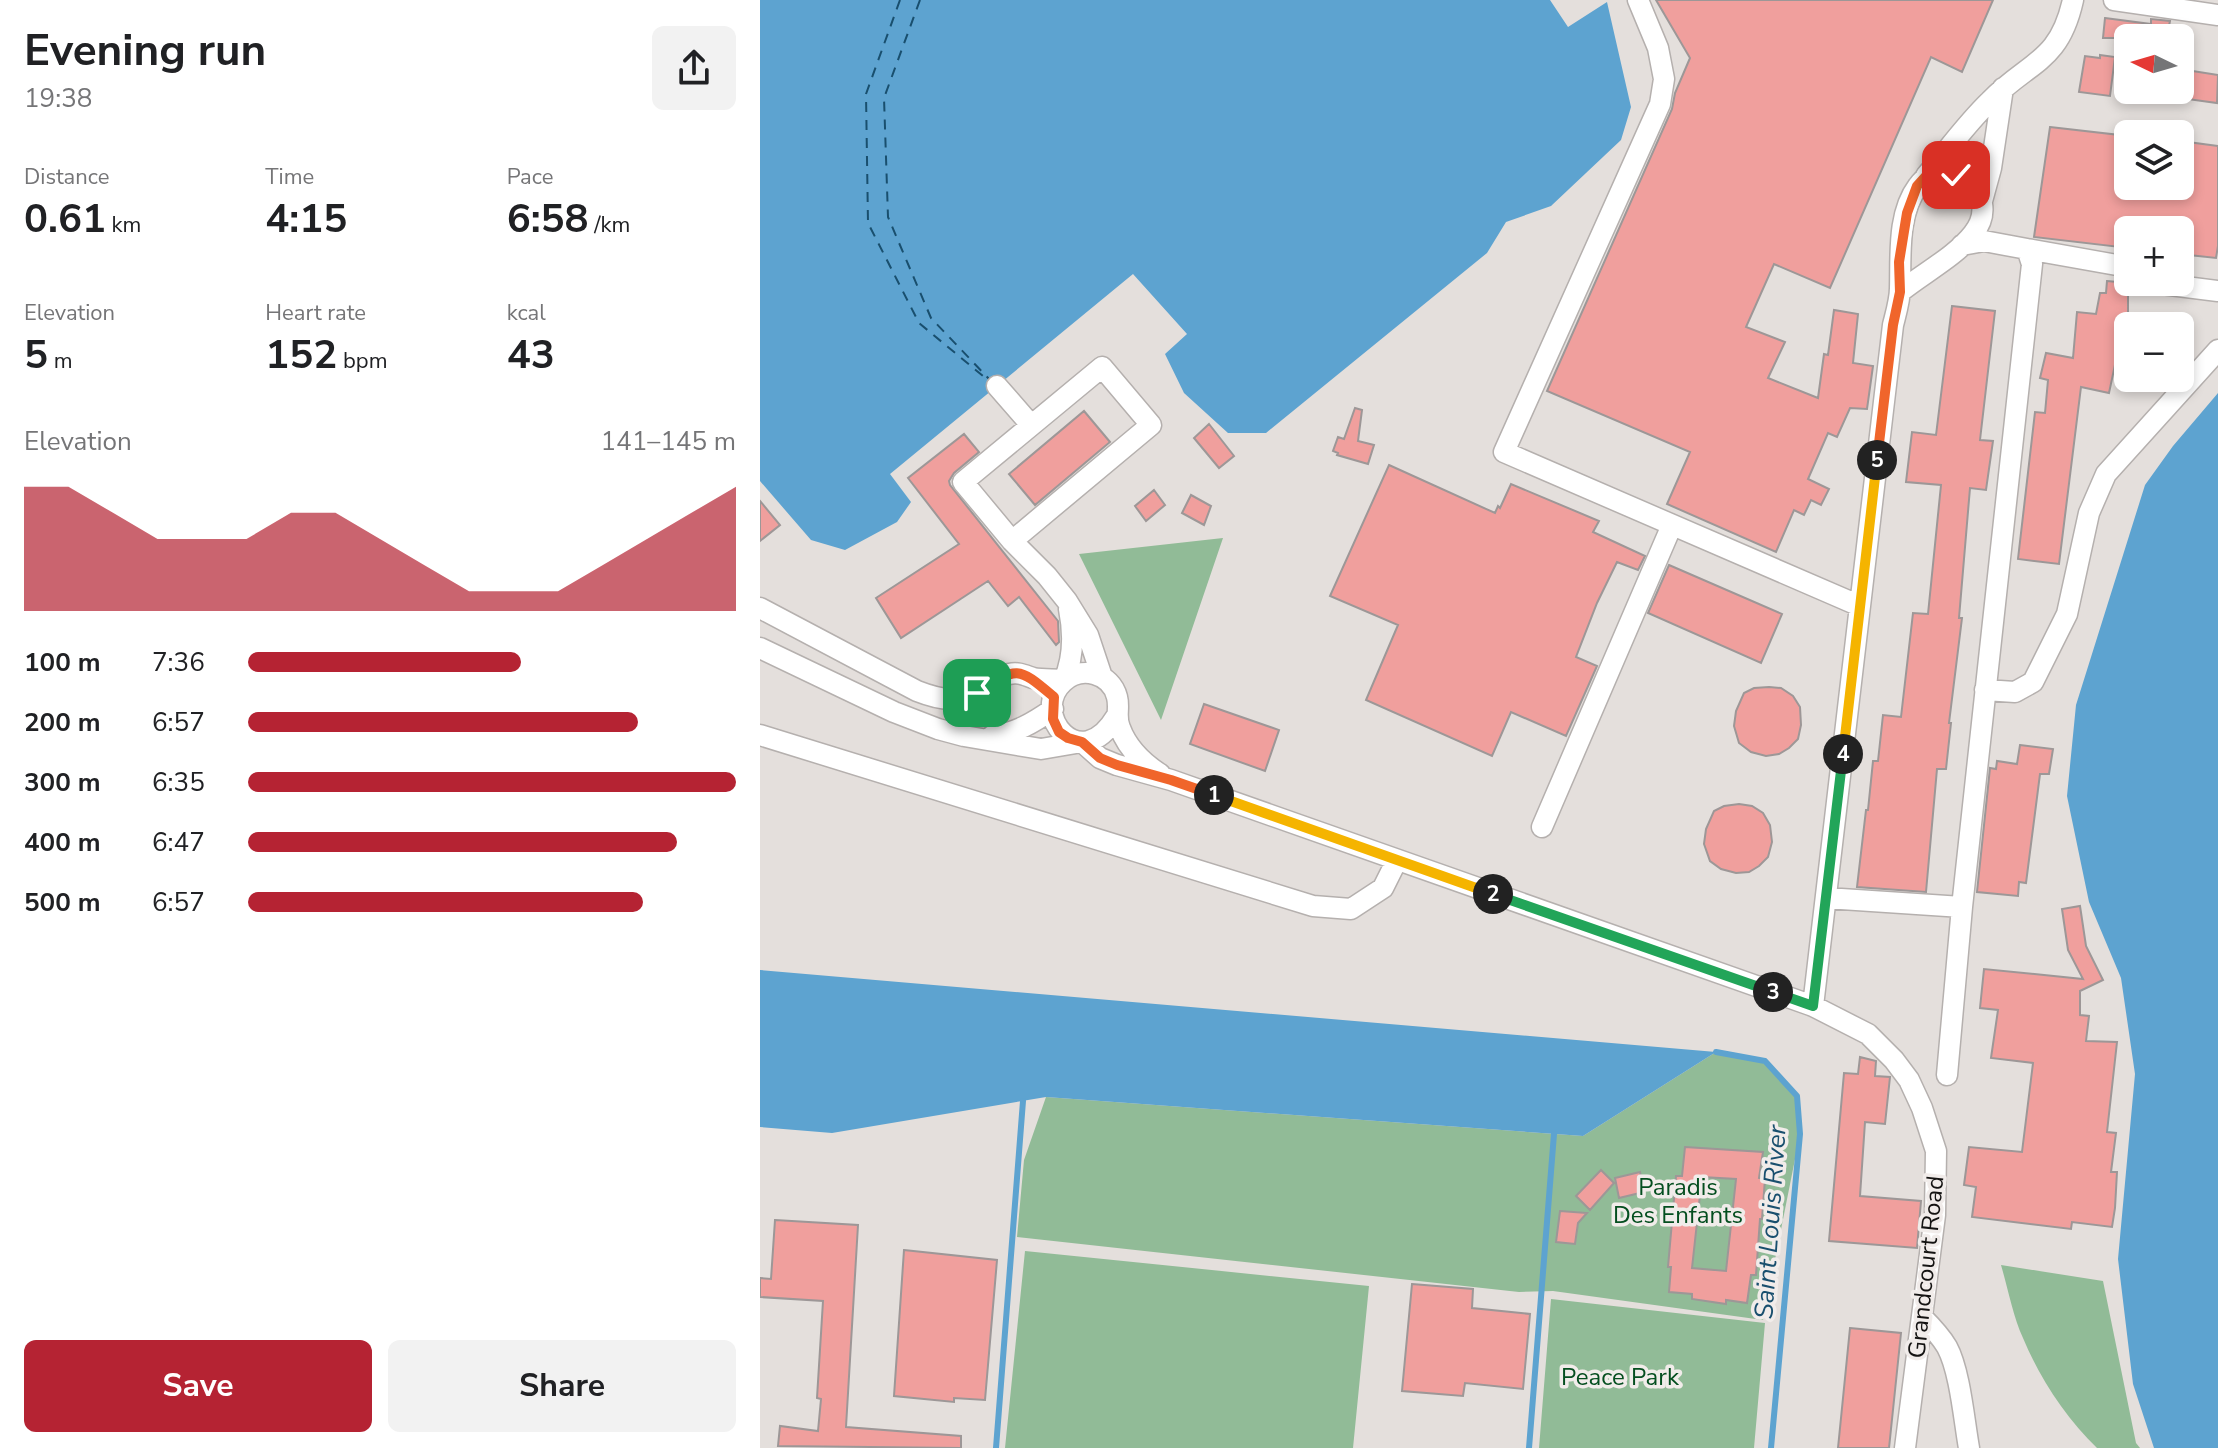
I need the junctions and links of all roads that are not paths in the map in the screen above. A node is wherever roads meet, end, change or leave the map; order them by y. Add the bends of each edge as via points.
1 (1638, 0) edge
2 (2073, 0) edge
3 (2114, 0) edge
4 (2218, 15) edge
5 (2003, 88) junction
6 (1926, 176) junction
7 (1982, 201) junction
8 (1962, 245) junction
9 (2027, 249) junction
10 (2114, 265) edge
11 (2194, 288) edge
12 (2218, 291) edge
13 (1900, 292) junction
14 (2218, 350) edge
15 (997, 386) dead end
16 (1031, 425) junction
17 (1672, 525) junction
18 (1012, 541) junction
19 (1067, 601) junction
20 (1860, 606) junction
21 (760, 608) edge
22 (760, 648) edge
23 (760, 660) edge
24 (805, 670) junction
25 (1102, 677) junction
26 (1985, 690) junction
27 (1057, 695) junction
28 (1116, 717) junction
29 (760, 735) edge
30 (964, 736) junction
31 (1082, 742) junction
32 (1171, 780) junction
33 (1542, 827) dead end
34 (1397, 860) junction
35 (1826, 898) junction
36 (1962, 907) junction
37 (1813, 1006) junction
38 (1947, 1075) dead end
39 (1922, 1317) junction
40 (1905, 1448) edge
41 (1969, 1448) edge

1 - 17 street via 1658,48 1664,79 1660,104 1504,452
2 - 5 street via 2052,50
3 - 4 street
5 - 6 street
5 - 7 street
6 - 7 street via 1948,173 1965,178
6 - 13 street via 1907,213
7 - 8 street via 1979,225
8 - 9 street via 1984,241
8 - 13 street
9 - 10 street
9 - 26 street via 2031,284
11 - 12 street
13 - 20 street
14 - 26 street via 2106,474 2089,513 2067,614 2033,682 2015,692
15 - 16 street
16 - 18 street via 963,482
16 - 18 street via 1102,367 1151,425
17 - 20 street
17 - 33 street
18 - 19 street
19 - 25 street via 1088,635
19 - 27 street via 1073,652
20 - 35 street
21 - 27 street via 936,698 966,698 1014,673 1024,673
22 - 24 street
23 - 24 street
24 - 30 street via 922,724
25 - 27 street via 1076,674
25 - 28 street via 1117,694
26 - 36 street
27 - 30 street via 1021,729
27 - 31 street via 1053,719 1059,732
28 - 31 street via 1105,734
28 - 32 street via 1139,757
29 - 34 street via 1313,906 1351,909 1383,888
30 - 31 street via 1041,749
31 - 32 street via 1108,762
32 - 34 street, Grandcourt Road
34 - 37 street, Grandcourt Road
35 - 36 street
35 - 37 street
36 - 38 street
37 - 39 street, Grandcourt Road via 1868,1034 1894,1060 1931,1130 1936,1151 1935,1215
39 - 40 street, Grandcourt Road
39 - 41 street via 1948,1349

